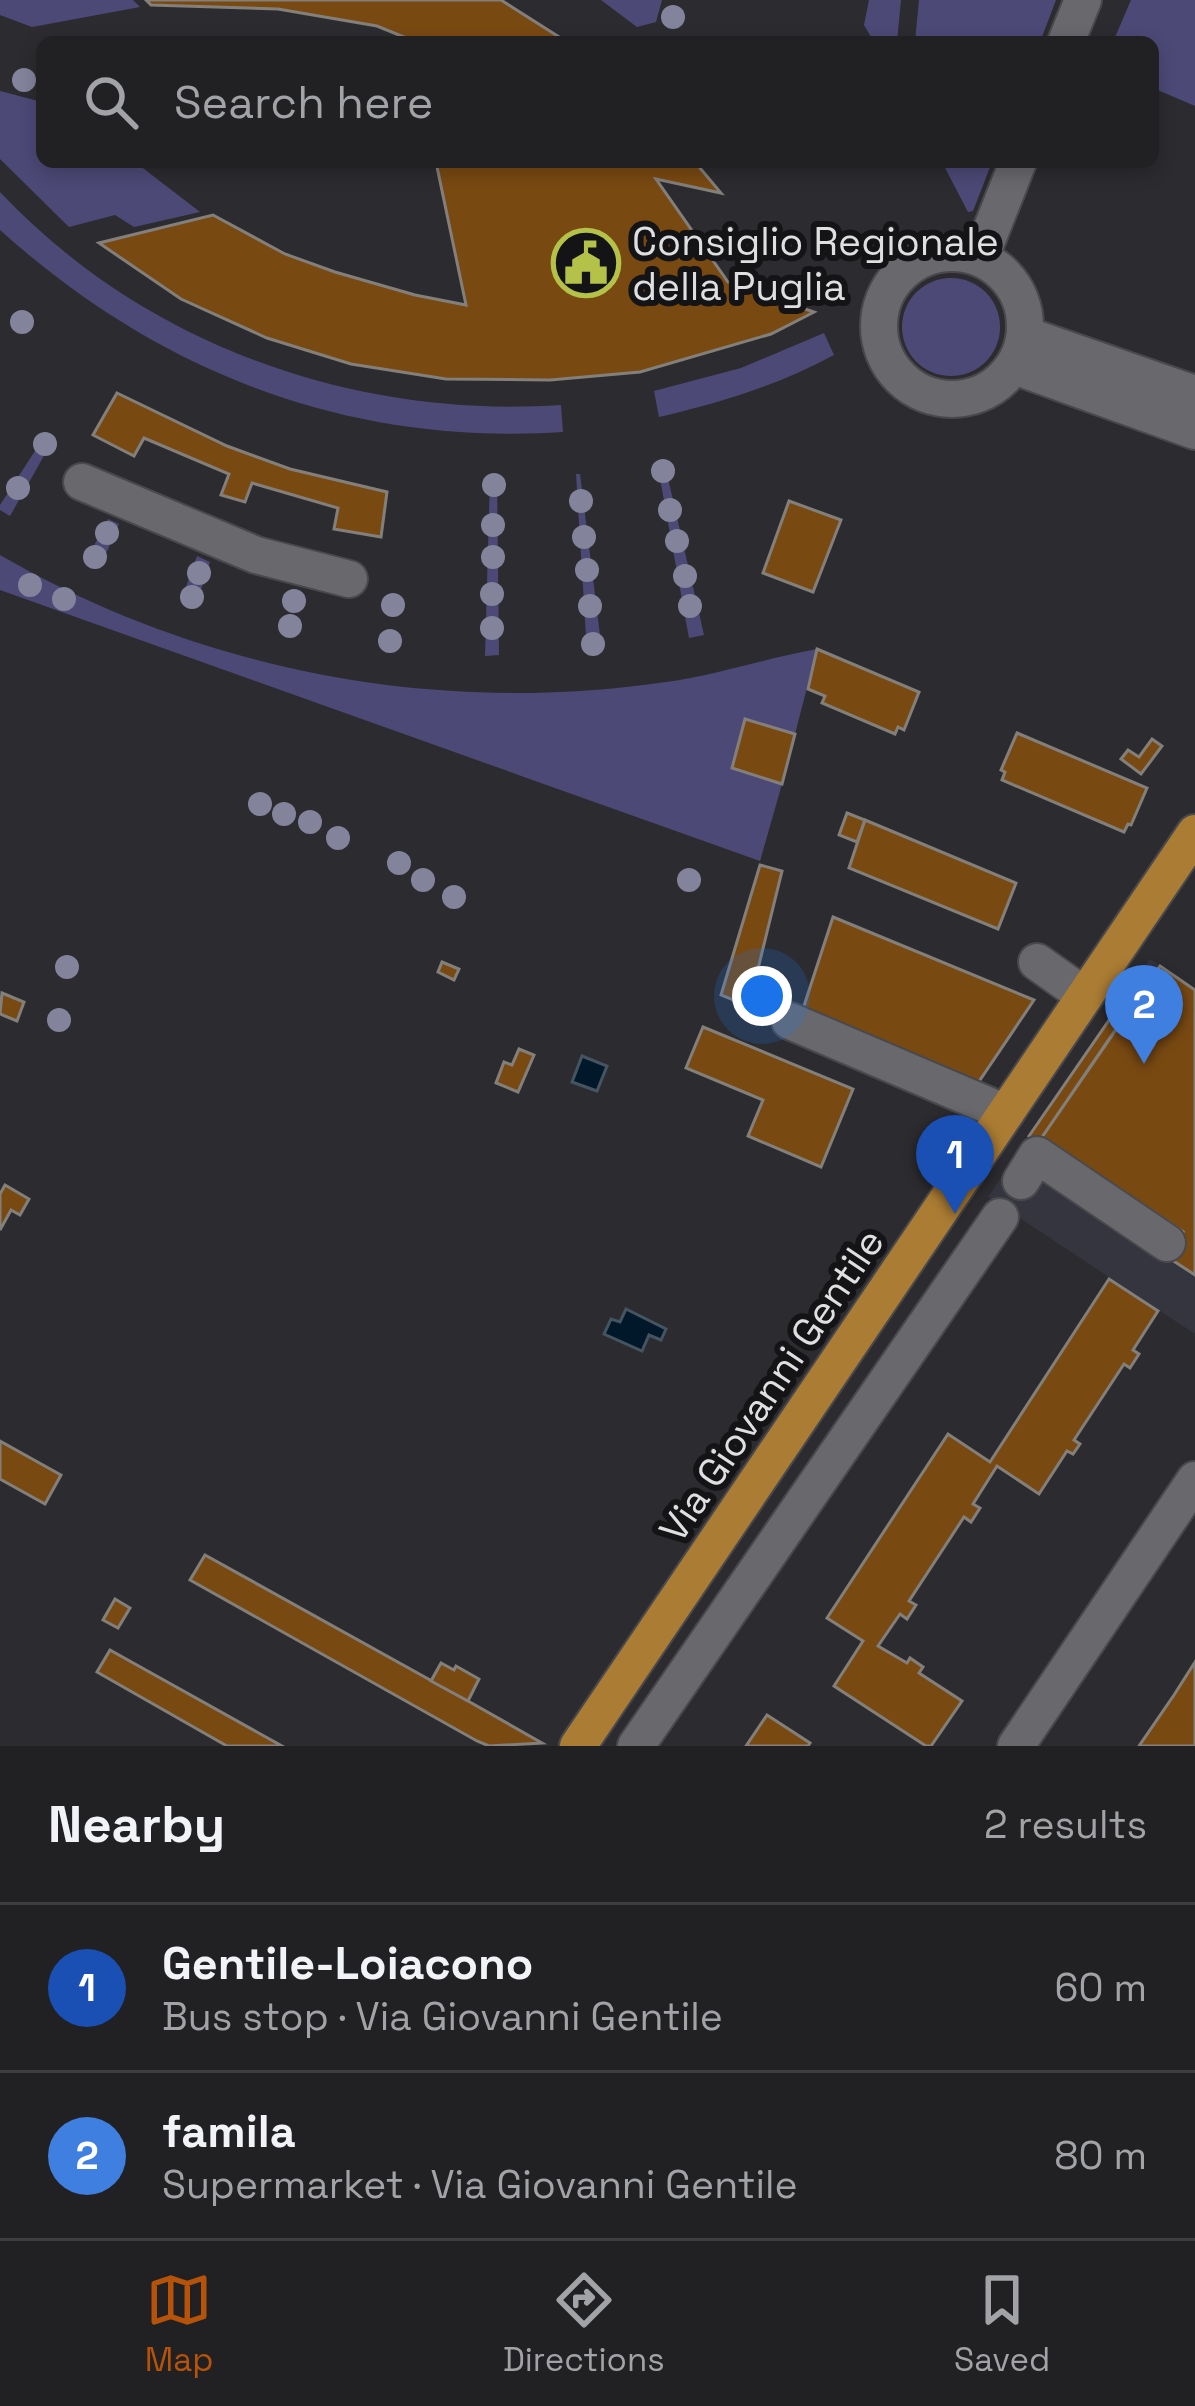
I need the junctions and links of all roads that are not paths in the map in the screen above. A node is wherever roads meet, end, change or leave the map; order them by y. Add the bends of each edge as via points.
1 (1083, 0) edge
2 (1068, 36) edge
3 (1016, 168) edge
4 (980, 258) junction
5 (1020, 350) junction
6 (1101, 379) junction
7 (1195, 394) edge
8 (1195, 430) edge
9 (82, 482) dead end
10 (349, 579) dead end
11 (1195, 833) edge
12 (1037, 962) dead end
13 (1085, 996) junction
14 (790, 1021) dead end
15 (1006, 1113) junction
16 (1021, 1181) dead end
17 (992, 1240) dead end
18 (1167, 1243) dead end
19 (901, 1268) junction
20 (945, 1298) junction
21 (1195, 1480) edge
22 (700, 1566) junction
23 (754, 1595) junction
24 (640, 1745) edge
25 (578, 1746) edge
26 (1016, 1746) edge

1 - 2 street
3 - 4 street
4 - 5 street via 1016,288 1024,311
4 - 5 street via 935,254 896,277 878,318 886,360 903,382 950,400 997,385
5 - 6 street
6 - 7 street
6 - 8 street
9 - 10 street via 256,555
11 - 13 main road, Via Giovanni Gentile
12 - 13 street
13 - 15 main road, Via Giovanni Gentile
14 - 15 street
15 - 19 main road, Via Giovanni Gentile
16 - 18 street via 1037,1155
17 - 20 street
19 - 20 street
19 - 22 main road, Via Giovanni Gentile
20 - 23 street via 902,1378
21 - 26 street
22 - 23 street
22 - 25 main road, Via Giovanni Gentile
23 - 24 street

